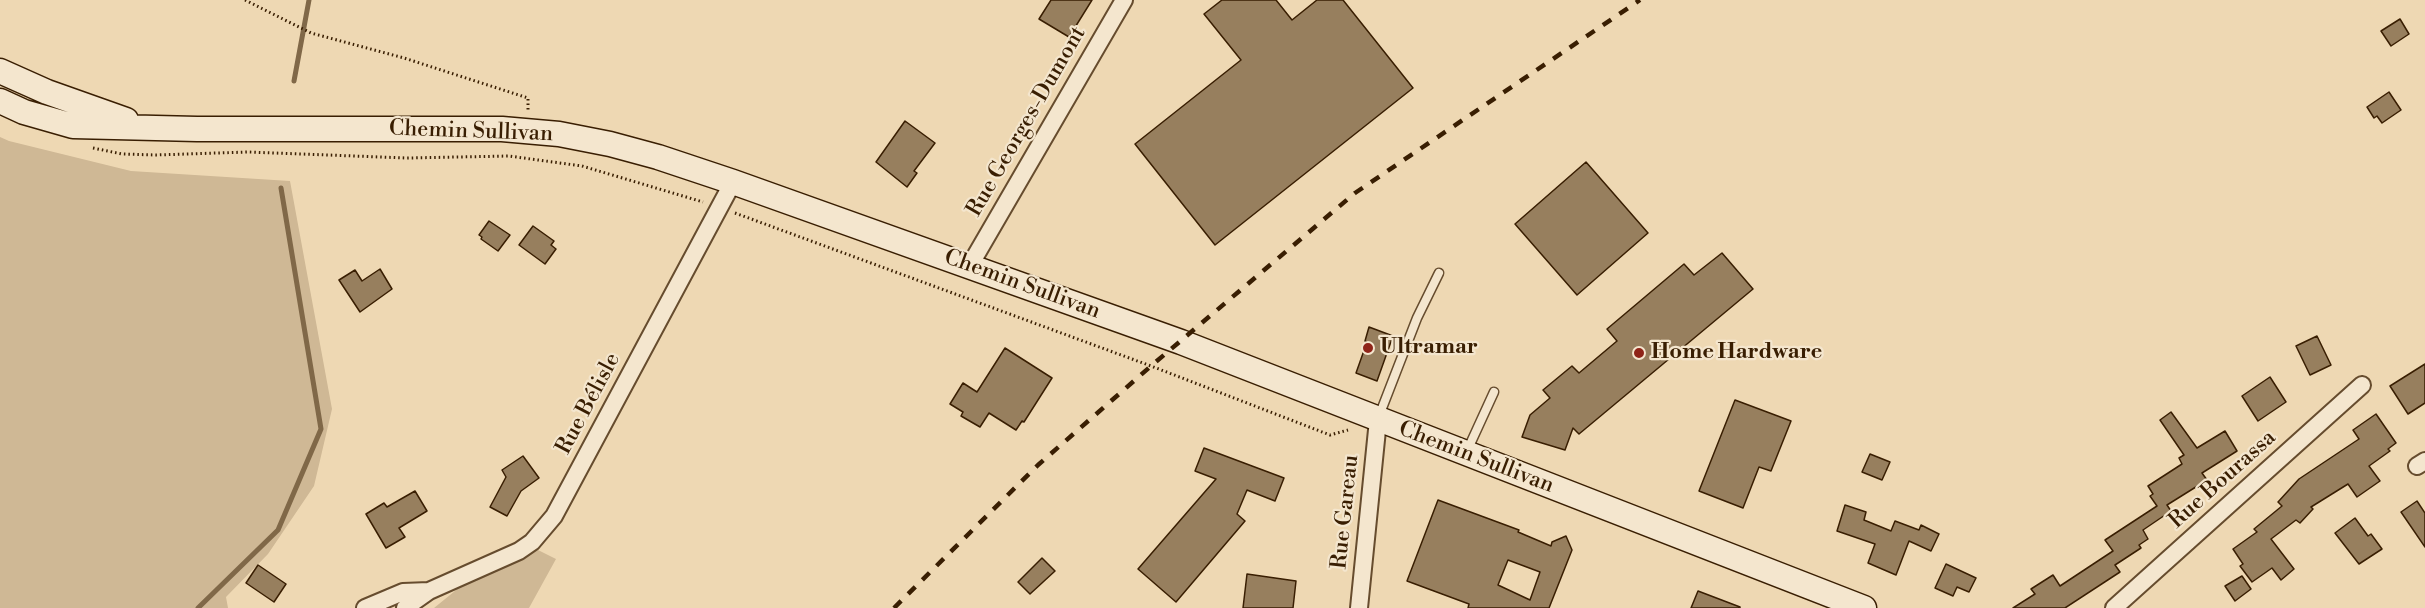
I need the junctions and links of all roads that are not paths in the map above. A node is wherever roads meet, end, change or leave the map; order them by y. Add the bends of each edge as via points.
1 (1124, 0) edge
2 (2, 71) edge
3 (0, 101) edge
4 (145, 126) junction
5 (733, 182) junction
6 (969, 267) junction
7 (1439, 273) dead end
8 (2362, 385) dead end
9 (1494, 392) dead end
10 (1378, 420) junction
11 (1465, 454) junction
12 (429, 591) junction
13 (365, 608) edge
14 (405, 608) edge
15 (1359, 608) edge
16 (1864, 608) edge
17 (2114, 608) edge

1 - 6 street, Rue Georges-Dumont
2 - 4 main road, Chemin Sullivan via 47,92
3 - 4 main road, Chemin Sullivan via 73,126
4 - 5 main road, Chemin Sullivan via 442,128 559,134 658,157
5 - 6 main road, Chemin Sullivan
5 - 12 street, Rue Bélisle via 554,516 519,551
6 - 10 main road, Chemin Sullivan via 1181,342
7 - 10 lane via 1417,318
8 - 17 street, Rue Bourassa
9 - 11 lane
10 - 11 main road, Chemin Sullivan
10 - 15 street, Rue Gareau
11 - 16 main road, Chemin Sullivan
12 - 13 street, Rue Bélisle via 403,592
12 - 14 street, Rue Bélisle

